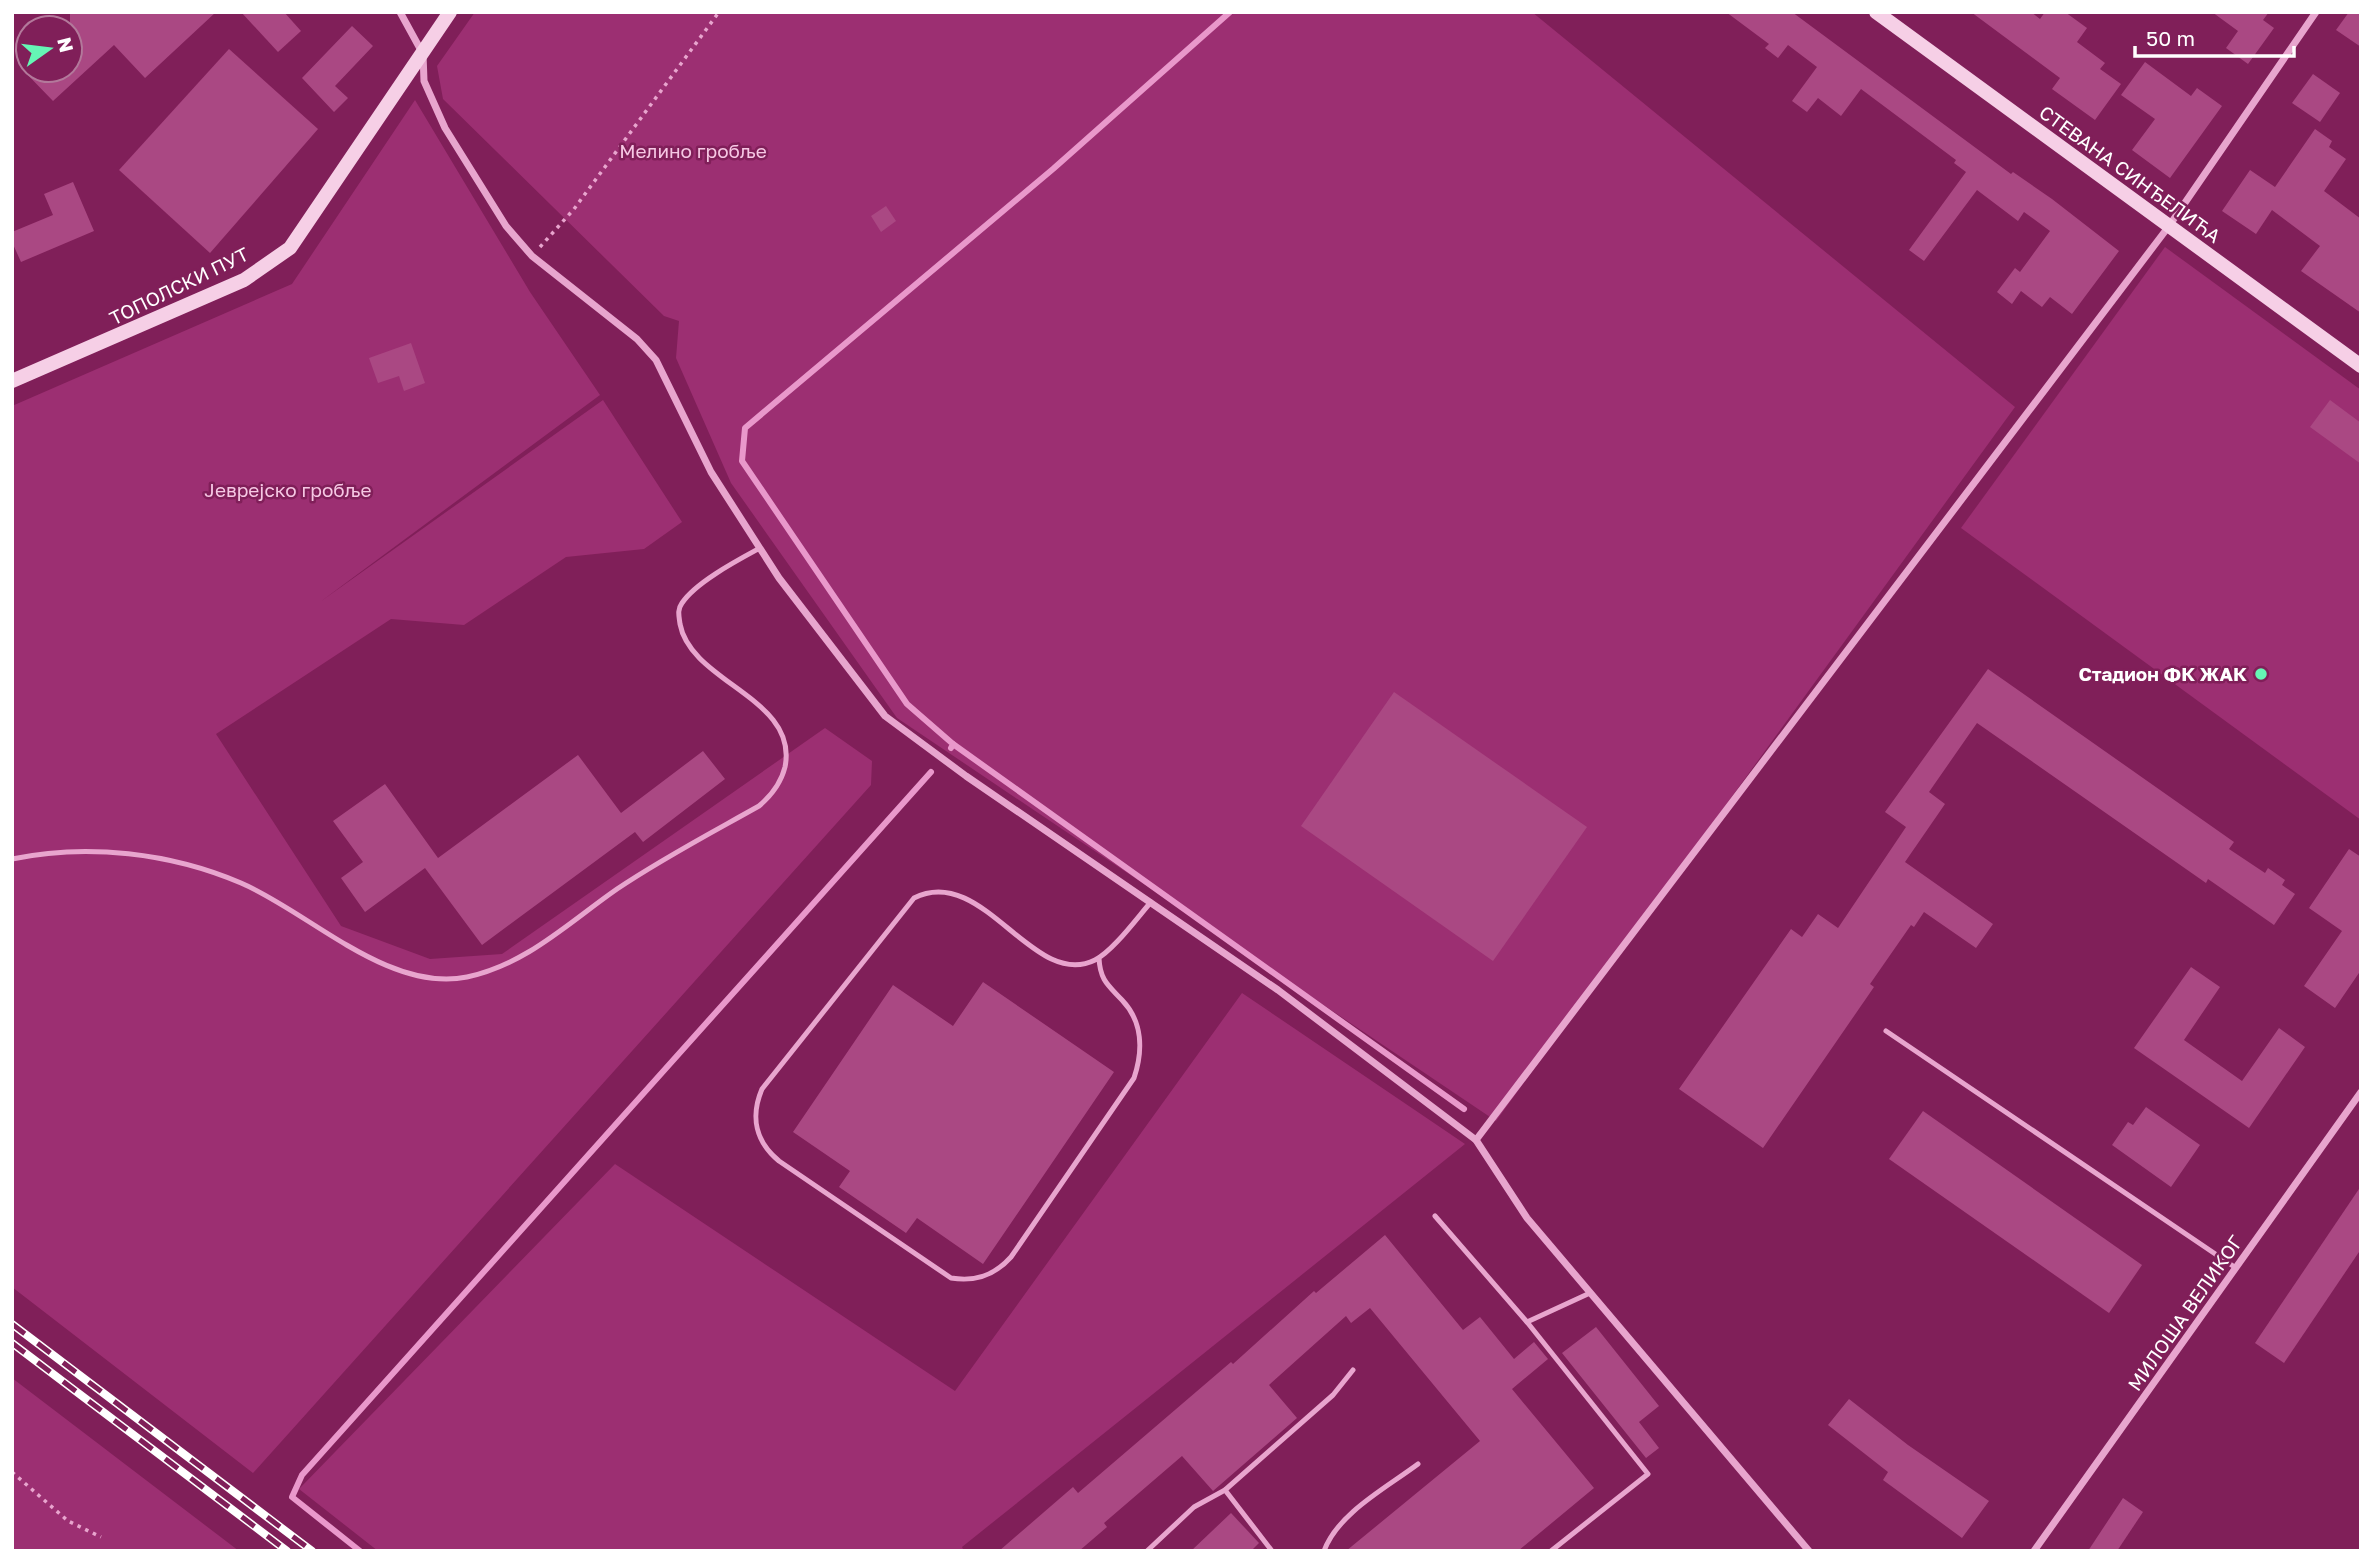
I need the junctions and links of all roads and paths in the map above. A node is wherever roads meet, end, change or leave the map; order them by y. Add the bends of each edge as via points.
1 (400, 12) edge
2 (450, 12) edge
3 (719, 12) edge
4 (1876, 12) edge
5 (2316, 12) edge
6 (423, 54) junction
7 (2169, 226) junction
8 (532, 256) junction
9 (2361, 366) edge
10 (12, 381) edge
11 (760, 548) junction
12 (12, 859) edge
13 (1151, 902) junction
14 (1099, 958) junction
15 (1886, 1031) dead end
16 (2361, 1092) edge
17 (1476, 1140) junction
18 (1435, 1216) dead end
19 (2236, 1268) junction
20 (1590, 1293) junction
21 (1527, 1322) junction
22 (1353, 1370) dead end
23 (1418, 1464) dead end
24 (12, 1472) edge
25 (1225, 1490) junction
26 (101, 1537) dead end
27 (1147, 1551) edge
28 (1272, 1551) edge
29 (1324, 1551) edge
30 (1551, 1551) edge
31 (1809, 1551) edge
32 (2034, 1551) edge

1 - 6 street
2 - 6 street, ТОПОЛСКИ ПУТ
3 - 8 path via 574,209
4 - 7 street, СТЕВАНА СИНЂЕЛИЋА
5 - 7 street
6 - 8 street via 424,81 445,128 506,226
6 - 10 street, ТОПОЛСКИ ПУТ via 290,248 244,280
7 - 9 street, СТЕВАНА СИНЂЕЛИЋА
7 - 17 street
8 - 11 street via 637,339 656,360 711,472
11 - 12 lane via 684,600 678,614 692,651 762,708 778,727 786,761 774,791 759,806 617,889 537,950 499,968 463,978 388,966 242,883 185,864 101,852 51,852
11 - 13 street via 885,716
13 - 14 lane
13 - 17 street via 1278,990
14 - 14 lane via 1080,964 1055,961 957,892 935,890 914,898 762,1089 755,1115 759,1138 779,1161 951,1278 974,1279 995,1272 1010,1257 1138,1066 1140,1042 1135,1019 1106,986
15 - 19 lane
16 - 19 street, МИЛОША ВЕЛИКОГ
17 - 20 street via 1527,1218
18 - 21 lane
19 - 32 street, МИЛОША ВЕЛИКОГ
20 - 21 lane
20 - 31 street
21 - 30 lane via 1648,1474
22 - 25 lane via 1334,1395
23 - 29 lane via 1342,1522
24 - 26 path via 68,1521
25 - 27 lane via 1194,1507
25 - 28 lane

